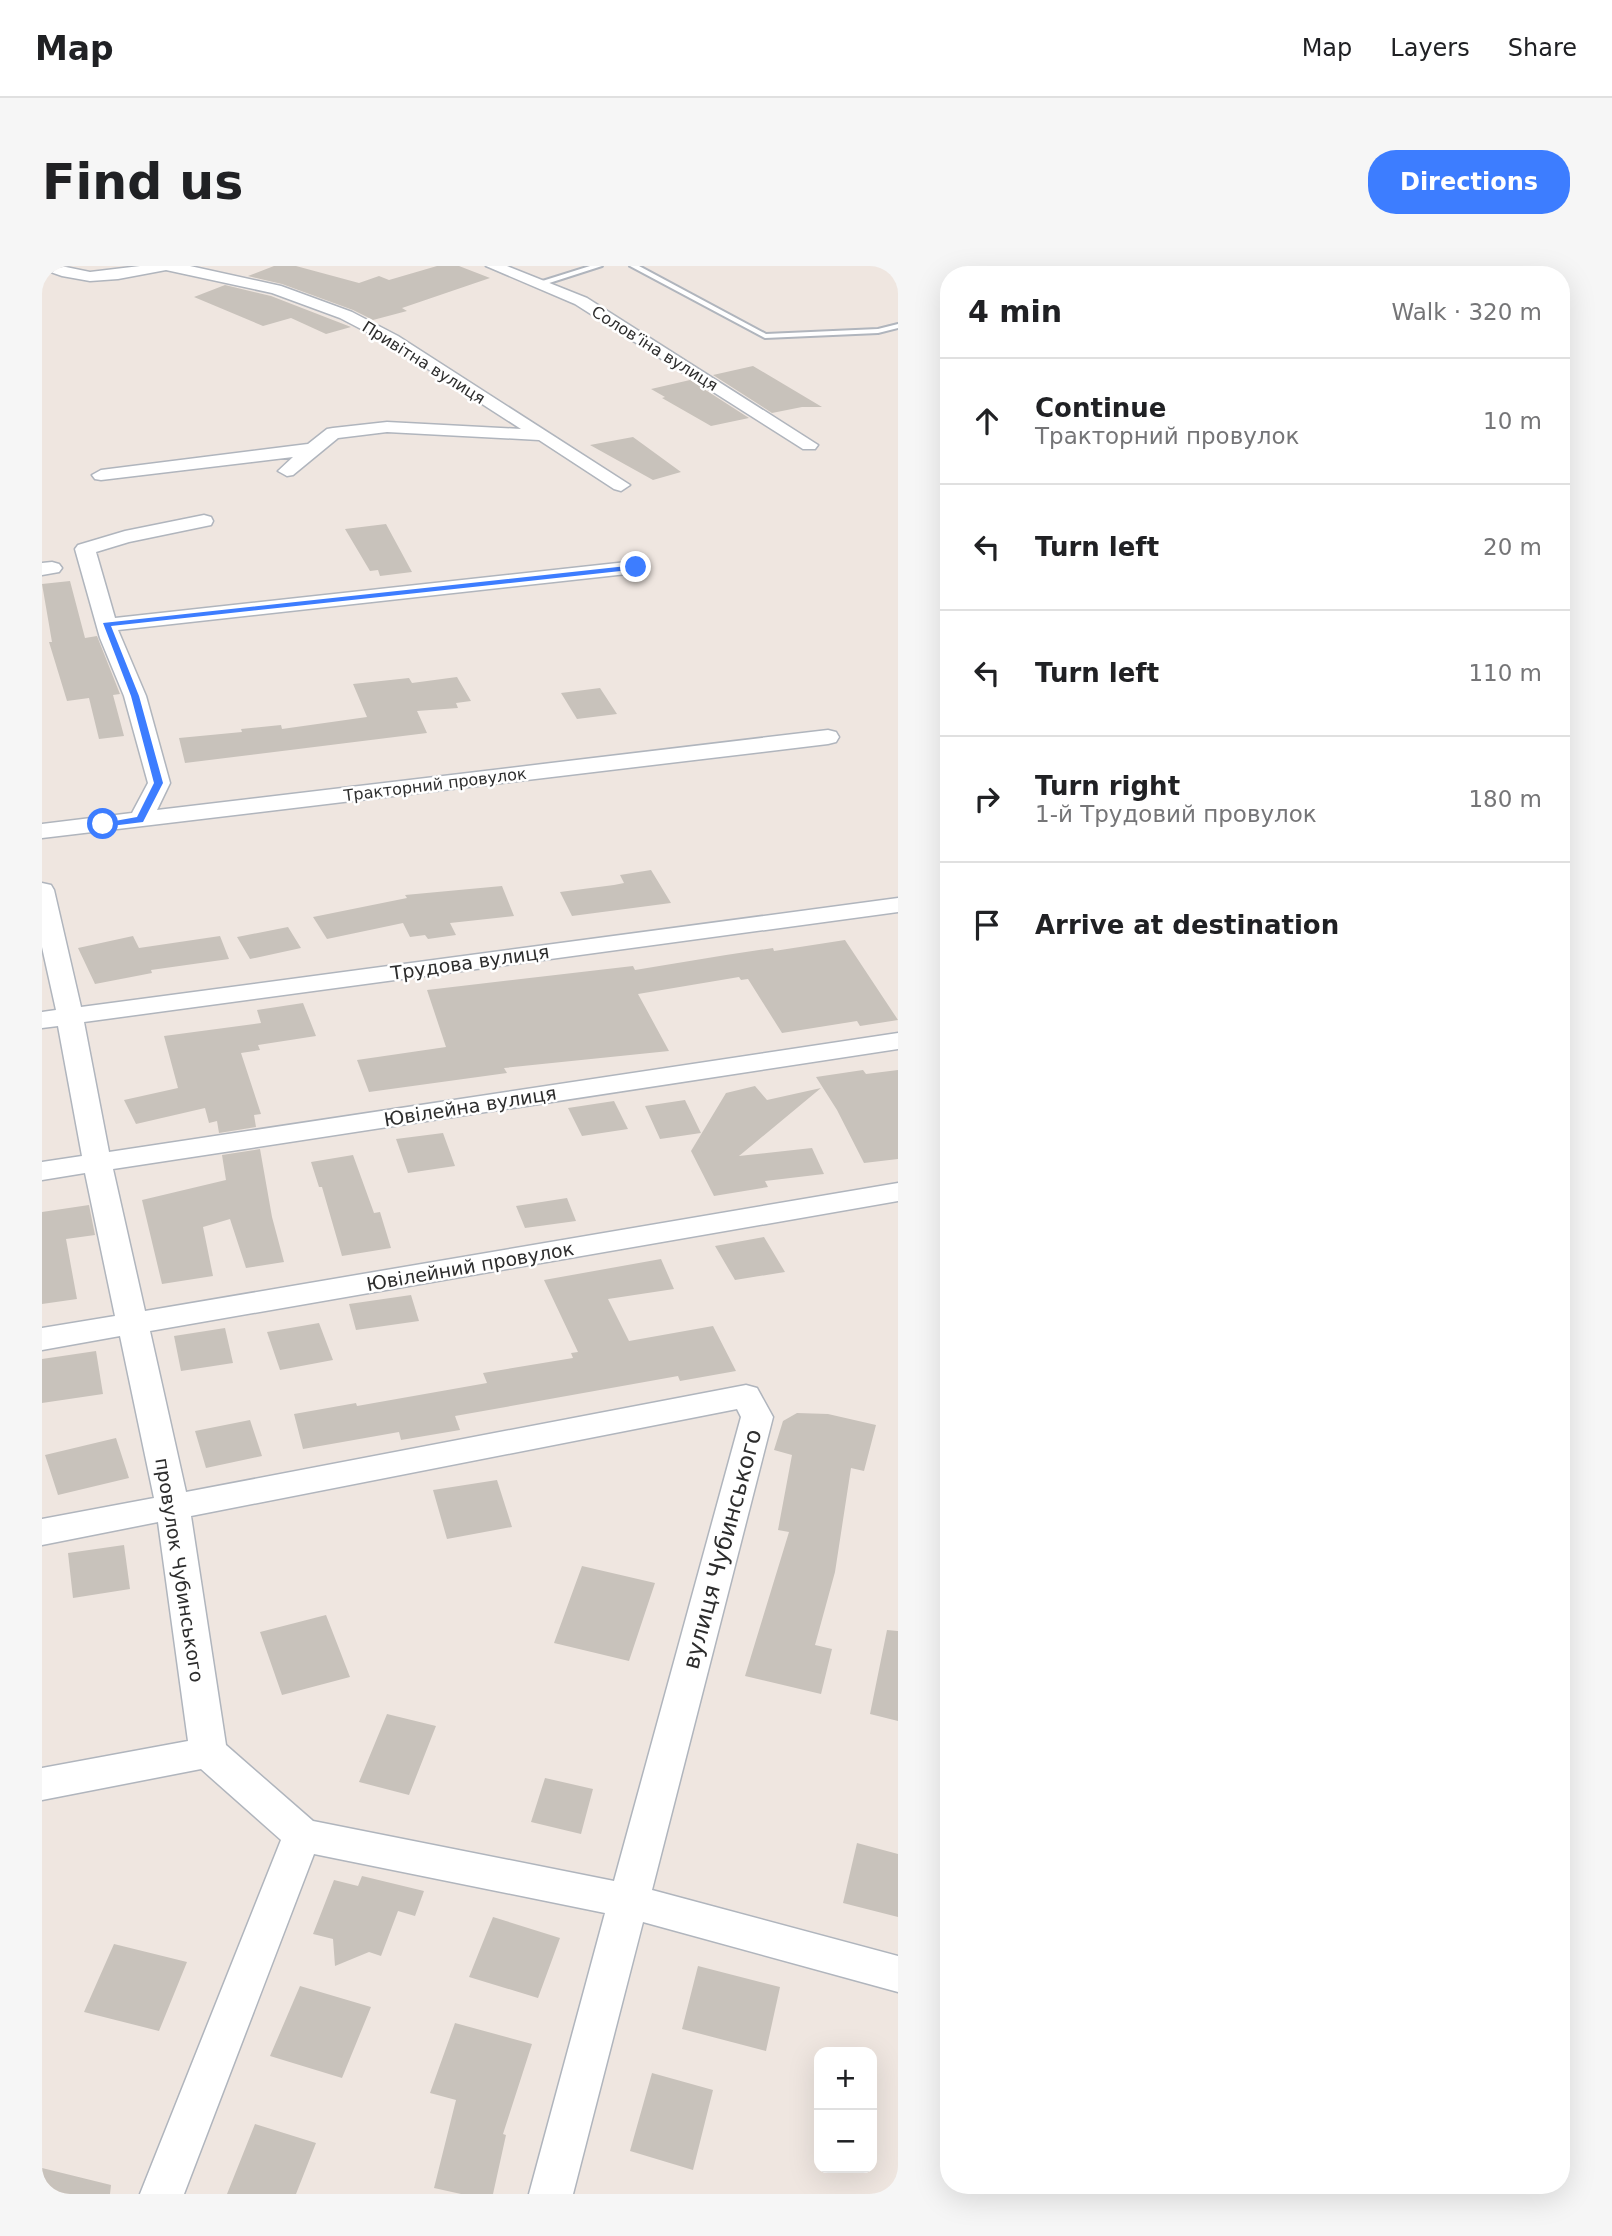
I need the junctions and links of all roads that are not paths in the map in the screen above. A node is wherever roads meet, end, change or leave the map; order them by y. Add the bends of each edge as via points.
1 (47, 266) edge
2 (163, 266) edge
3 (169, 266) edge
4 (494, 266) edge
5 (598, 266) edge
6 (634, 266) edge
7 (540, 283) junction
8 (898, 326) edge
9 (541, 435) junction
10 (810, 444) dead end
11 (314, 449) junction
12 (287, 471) dead end
13 (101, 475) dead end
14 (621, 485) dead end
15 (204, 521) dead end
16 (636, 567) dead end
17 (106, 625) junction
18 (828, 737) dead end
19 (140, 820) junction
20 (42, 831) edge
21 (42, 890) edge
22 (898, 905) edge
23 (56, 1018) edge
24 (898, 1041) edge
25 (97, 1163) junction
26 (42, 1171) edge
27 (898, 1192) edge
28 (132, 1324) junction
29 (42, 1339) edge
30 (173, 1508) junction
31 (42, 1532) edge
32 (208, 1752) junction
33 (42, 1784) edge
34 (302, 1835) junction
35 (630, 1901) junction
36 (898, 1974) edge
37 (162, 2194) edge
38 (551, 2194) edge

1 - 2 street via 84,278
3 - 9 street, Привітна вулиця via 276,289 346,315 393,339
4 - 7 street, Соловʼїна вулиця
5 - 7 lane
6 - 8 lane via 765,336
7 - 10 street, Соловʼїна вулиця via 581,301
9 - 11 street via 387,428 333,433
9 - 14 street, Привітна вулиця
11 - 12 street
11 - 13 street
15 - 17 street via 85,549
16 - 17 street
17 - 19 street via 135,696 159,783
18 - 19 street, Тракторний провулок
19 - 20 street, Тракторний провулок
21 - 23 street, провулок Чубинського
22 - 23 street, Трудова вулиця
23 - 25 street, провулок Чубинського
24 - 25 street, Ювілейна вулиця
25 - 26 street, Ювілейна вулиця
25 - 28 street, провулок Чубинського
27 - 28 street, Ювілейний провулок
28 - 29 street, Ювілейний провулок
28 - 30 street, провулок Чубинського
30 - 31 street, вулиця Чубинського
30 - 32 street, провулок Чубинського
30 - 35 street, вулиця Чубинського via 746,1396 757,1417
32 - 33 street
32 - 34 street
34 - 35 street
34 - 37 street
35 - 36 street
35 - 38 street, вулиця Чубинського

